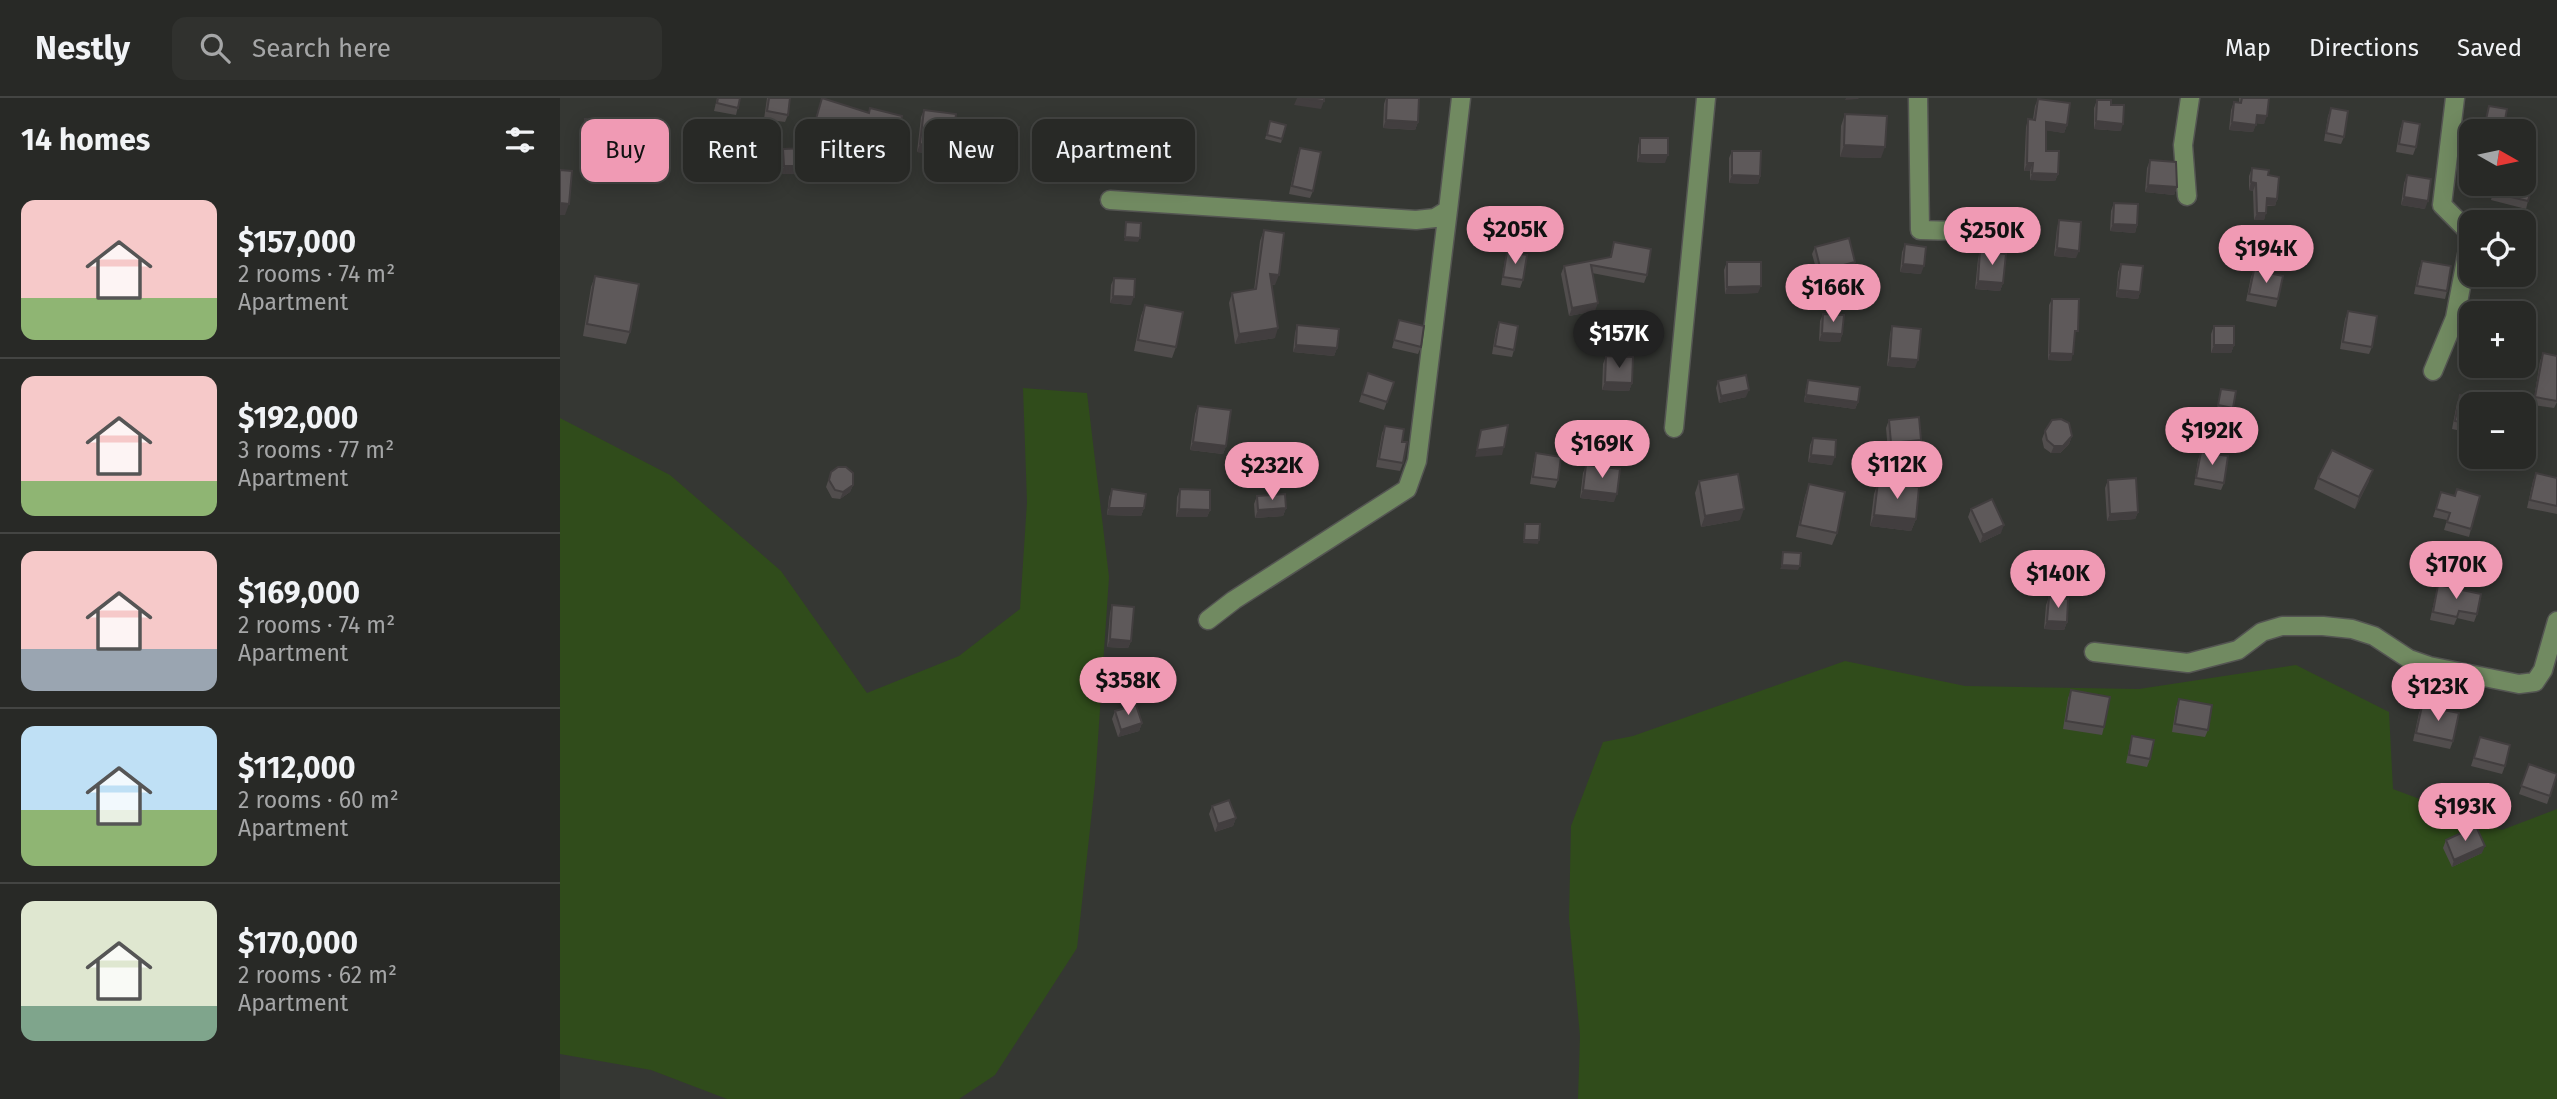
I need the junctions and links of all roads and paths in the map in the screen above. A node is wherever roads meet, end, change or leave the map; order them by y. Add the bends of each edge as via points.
1 (1461, 98) edge
2 (1706, 98) edge
3 (1918, 98) edge
4 (2190, 98) edge
5 (2455, 98) edge
6 (2187, 196) dead end
7 (1110, 200) dead end
8 (1448, 210) junction
9 (1995, 232) dead end
10 (2433, 371) dead end
11 (1674, 428) dead end
12 (1208, 620) dead end
13 (2557, 621) edge
14 (2094, 652) dead end

1 - 8 street
2 - 11 street
3 - 9 street via 1920,230
4 - 6 street via 2183,145
5 - 10 street via 2442,205 2471,234 2455,318
7 - 8 street via 1416,220 1435,218
8 - 12 street via 1417,461 1407,489
13 - 14 street via 2543,670 2535,682 2519,684 2429,666 2374,636 2323,626 2282,626 2262,632 2238,650 2188,663

